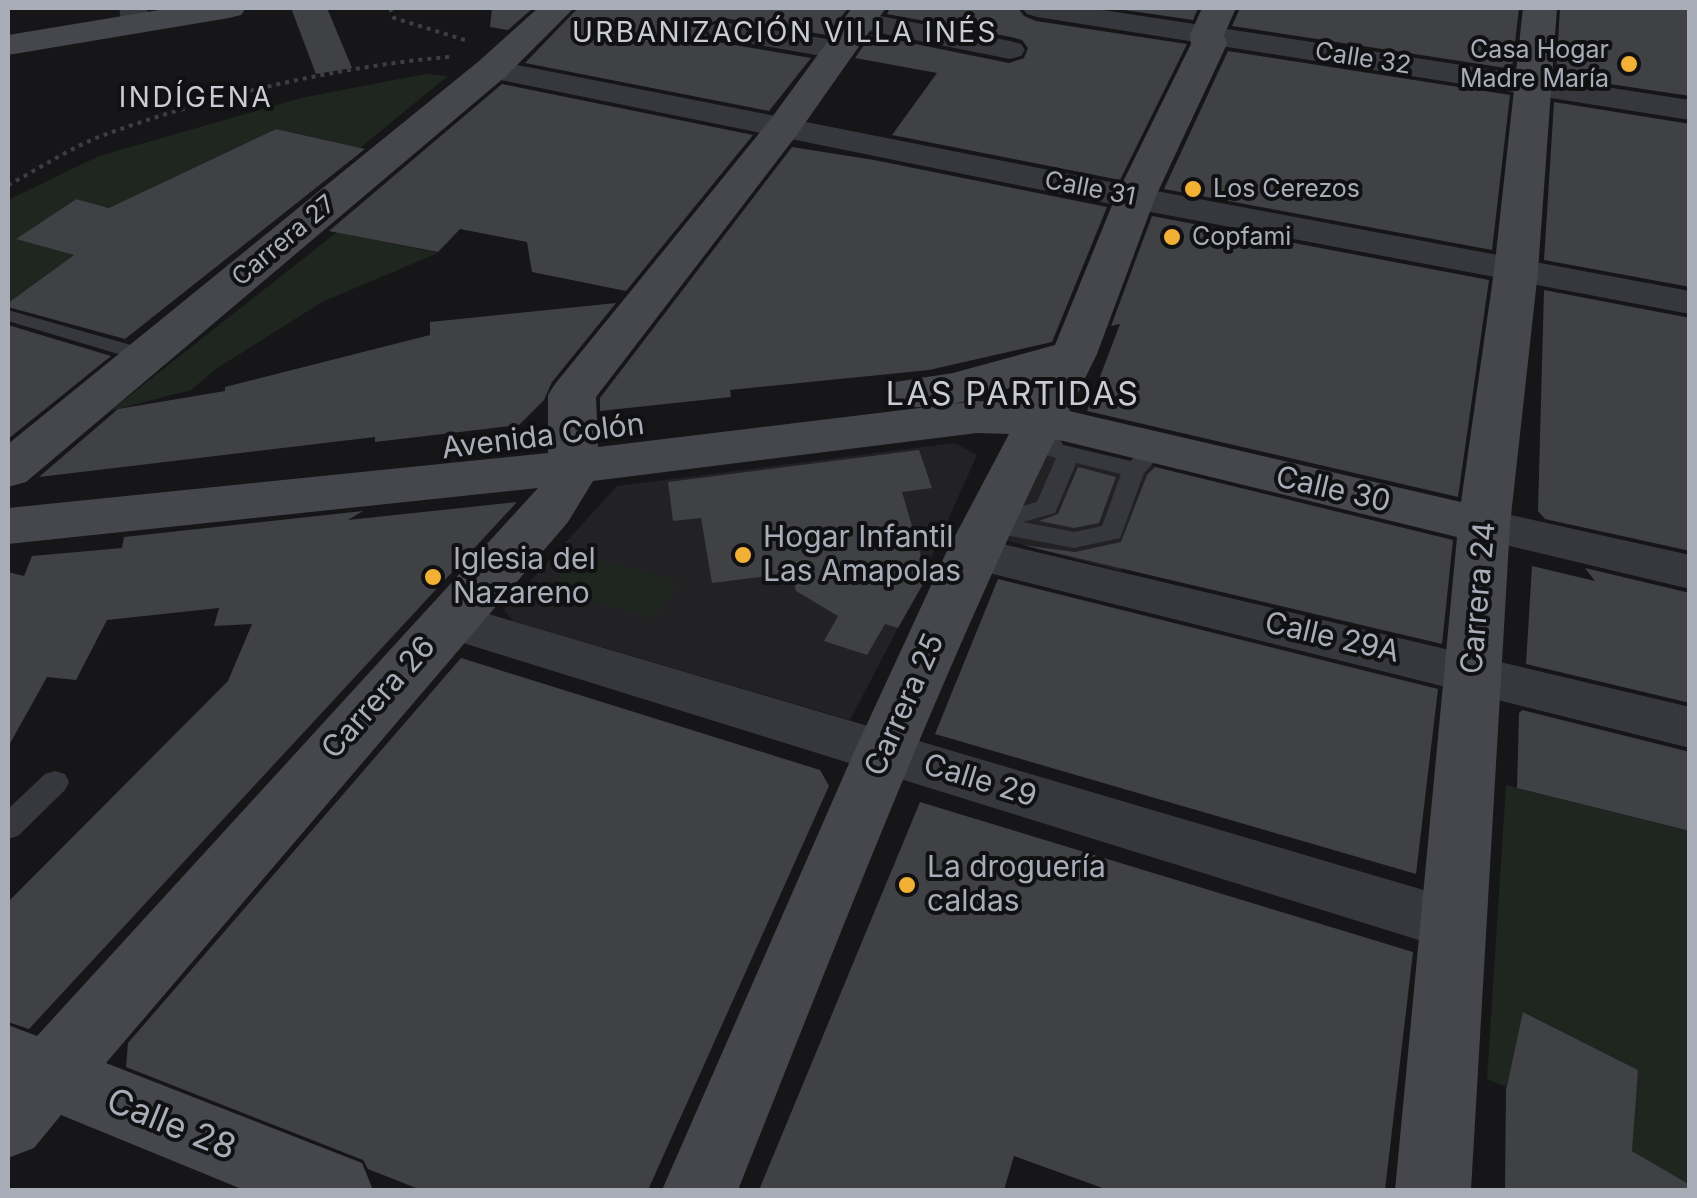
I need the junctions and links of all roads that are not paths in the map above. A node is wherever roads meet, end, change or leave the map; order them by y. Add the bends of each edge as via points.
1 (230, 8) edge
2 (557, 8) edge
3 (1037, 8) edge
4 (1540, 8) edge
5 (134, 16) edge
6 (1213, 21) edge
7 (856, 26) edge
8 (723, 31) dead end
9 (8, 45) edge
10 (1010, 50) dead end
11 (498, 63) junction
12 (1536, 86) junction
13 (1690, 110) edge
14 (783, 128) junction
15 (1135, 198) junction
16 (1516, 270) junction
17 (1690, 302) edge
18 (10, 315) dead end
19 (1074, 354) junction
20 (145, 356) junction
21 (976, 417) joint
22 (1054, 437) junction
23 (572, 450) junction
24 (1145, 460) junction
25 (8, 470) edge
26 (8, 495) edge
27 (1484, 525) junction
28 (8, 526) edge
29 (980, 538) junction
30 (1690, 572) edge
31 (448, 620) junction
32 (1472, 672) junction
33 (1690, 728) edge
34 (884, 752) junction
35 (55, 782) dead end
36 (8, 827) edge
37 (1454, 925) junction
38 (20, 1085) edge
39 (335, 1190) edge
40 (700, 1190) edge
41 (1433, 1190) edge

1 - 5 street
2 - 11 street, Carrera 27
3 - 6 street, Calle 32
4 - 12 street, Carrera 24
5 - 9 street
6 - 12 street, Calle 32
6 - 15 street, Carrera 25 via 1210,44
7 - 8 street
7 - 10 street
7 - 14 street, Carrera 26
11 - 14 street, Calle 31
11 - 20 street, Carrera 27
12 - 13 street, Calle 32
12 - 16 street, Carrera 24
14 - 15 street, Calle 31
14 - 23 street, Carrera 26 via 572,394
15 - 16 street, Calle 31
15 - 19 street, Carrera 25
16 - 17 street, Calle 31
16 - 27 street, Carrera 24
18 - 20 lane
19 - 22 street, Carrera 25
19 - 23 street, Avenida Colón via 954,388
20 - 25 street, Carrera 27
21 - 22 street, Calle 30
21 - 23 street, Avenida Colón
22 - 24 street, Calle 30
22 - 29 street, Carrera 25
23 - 26 street, Avenida Colón
23 - 28 street, Avenida Colón
23 - 31 street, Carrera 26 via 565,488 550,509
24 - 27 street, Calle 30
24 - 29 lane via 1112,532 1074,540
27 - 30 street, Calle 30
27 - 32 street, Carrera 24
29 - 32 street, Calle 29A
29 - 34 street, Carrera 25
31 - 34 street, Calle 29
31 - 38 street, Carrera 26
32 - 33 street, Calle 29A
32 - 37 street, Carrera 24
34 - 37 street, Calle 29
34 - 40 street, Carrera 25
35 - 36 lane
37 - 41 street, Carrera 24
38 - 39 street, Calle 28

